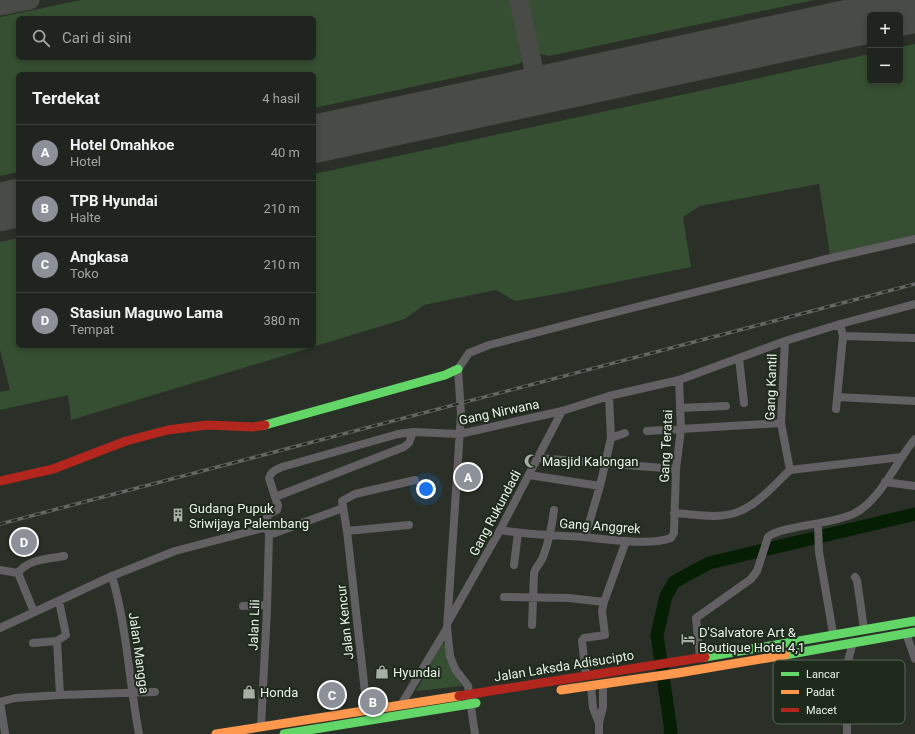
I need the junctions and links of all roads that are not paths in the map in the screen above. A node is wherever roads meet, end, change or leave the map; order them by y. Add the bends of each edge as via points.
1 (915, 239) edge
2 (915, 304) edge
3 (840, 324) junction
4 (844, 336) junction
5 (915, 338) edge
6 (785, 341) junction
7 (739, 358) junction
8 (458, 369) junction
9 (679, 380) junction
10 (609, 396) junction
11 (837, 397) junction
12 (915, 401) edge
13 (744, 403) dead end
14 (726, 406) dead end
15 (680, 408) junction
16 (836, 409) dead end
17 (562, 411) junction
18 (781, 423) junction
19 (681, 429) junction
20 (647, 431) dead end
21 (413, 432) junction
22 (625, 433) dead end
23 (460, 434) junction
24 (611, 438) junction
25 (915, 439) edge
26 (902, 456) junction
27 (538, 458) junction
28 (605, 464) junction
29 (676, 469) junction
30 (790, 470) junction
31 (529, 475) junction
32 (415, 480) dead end
33 (0, 481) edge
34 (885, 482) junction
35 (600, 486) junction
36 (915, 486) edge
37 (275, 497) junction
38 (343, 508) junction
39 (554, 510) dead end
40 (674, 513) junction
41 (818, 524) junction
42 (409, 525) dead end
43 (269, 530) junction
44 (500, 530) junction
45 (347, 531) junction
46 (518, 533) junction
47 (551, 535) junction
48 (584, 537) junction
49 (626, 541) junction
50 (64, 556) dead end
51 (514, 565) dead end
52 (0, 570) edge
53 (18, 573) junction
54 (112, 576) junction
55 (855, 577) dead end
56 (504, 597) dead end
57 (532, 598) junction
58 (59, 601) junction
59 (604, 602) junction
60 (267, 605) junction
61 (243, 606) dead end
62 (34, 612) junction
63 (915, 620) edge
64 (532, 625) dead end
65 (447, 626) junction
66 (0, 628) edge
67 (864, 629) junction
68 (911, 632) edge
69 (833, 633) junction
70 (57, 641) junction
71 (853, 642) junction
72 (33, 643) dead end
73 (836, 645) junction
74 (700, 658) junction
75 (915, 659) edge
76 (844, 660) edge
77 (848, 660) edge
78 (586, 676) junction
79 (603, 684) junction
80 (591, 686) junction
81 (554, 691) dead end
82 (131, 692) junction
83 (155, 692) dead end
84 (469, 694) junction
85 (60, 695) junction
86 (496, 700) dead end
87 (0, 702) edge
88 (471, 704) junction
89 (401, 705) junction
90 (367, 710) junction
91 (402, 715) junction
92 (599, 723) junction
93 (261, 726) junction
94 (5, 733) edge
95 (139, 734) edge
96 (216, 734) edge
97 (290, 734) edge
98 (475, 734) edge
99 (599, 734) edge

1 - 8 street via 490,345 469,353
2 - 3 street, Gang Nirwana
3 - 4 street
3 - 6 street, Gang Nirwana
4 - 5 street
4 - 11 street
6 - 7 street, Gang Nirwana
6 - 18 street, Gang Kantil
7 - 9 street, Gang Nirwana
7 - 13 street
8 - 23 street
8 - 33 main road via 445,375 267,425 187,427 147,435 52,469
9 - 10 street, Gang Nirwana
9 - 15 street, Gang Teratai
10 - 17 street, Gang Nirwana
10 - 24 street
11 - 12 street
11 - 16 street
14 - 15 street
15 - 19 street, Gang Teratai
17 - 23 street, Gang Nirwana
17 - 27 street, Gang Rukundadi
18 - 19 street
18 - 30 street, Gang Kantil
19 - 20 street
19 - 29 street, Gang Teratai
21 - 23 street, Gang Nirwana
21 - 37 street via 409,443 404,447
21 - 37 street, Gang Nirwana via 274,470 269,478
22 - 24 street
23 - 65 street
24 - 28 street
25 - 26 street
26 - 30 street
26 - 34 street
27 - 28 street
27 - 31 street, Gang Rukundadi
28 - 29 street
28 - 35 street
29 - 40 street, Gang Teratai
30 - 40 street via 762,496 736,513
31 - 35 street
31 - 44 street, Gang Rukundadi
32 - 38 street via 346,497 342,500
34 - 36 street
34 - 41 street via 865,507 852,515
35 - 48 street
37 - 43 street via 278,508 267,515
38 - 43 street
38 - 45 street, Jalan Kencur
39 - 47 street
40 - 49 street, Gang Anggrek via 674,532 671,538 665,541
41 - 69 street via 819,552
41 - 74 street via 771,534 757,571 751,579 696,618
42 - 45 street
43 - 54 street via 175,551
43 - 60 street, Jalan Lili
44 - 46 street, Gang Anggrek
44 - 65 street, Gang Rukundadi
45 - 90 street, Jalan Kencur
46 - 47 street, Gang Anggrek
46 - 51 street
47 - 48 street, Gang Anggrek
47 - 57 street via 542,561 535,568
48 - 49 street, Gang Anggrek
49 - 59 street
50 - 53 street via 29,563
52 - 53 street
53 - 62 street
54 - 58 street
54 - 82 street, Jalan Mangga via 120,604
55 - 67 street
56 - 57 street
57 - 59 street via 569,598
57 - 64 street
58 - 62 street
58 - 70 street via 66,635
59 - 78 street via 602,611 605,635 584,638 582,641
60 - 61 street
60 - 93 street, Jalan Lili
62 - 66 street
63 - 67 main road, Jalan Laksda Adisucipto
65 - 84 street via 450,656 455,669 466,682
65 - 89 street, Gang Rukundadi
67 - 69 main road, Jalan Laksda Adisucipto
68 - 71 main road, Jalan Laksda Adisucipto
68 - 75 street
69 - 74 main road, Jalan Laksda Adisucipto
70 - 72 street
70 - 85 street
71 - 73 main road, Jalan Laksda Adisucipto
71 - 77 street
73 - 76 street
73 - 79 main road, Jalan Laksda Adisucipto
74 - 78 main road, Jalan Laksda Adisucipto
78 - 84 main road, Jalan Laksda Adisucipto
79 - 80 main road, Jalan Laksda Adisucipto
79 - 92 street via 603,707
80 - 81 main road, Jalan Laksda Adisucipto
80 - 92 street via 593,708
82 - 83 street
82 - 85 street
82 - 95 street, Jalan Mangga
84 - 88 street
84 - 89 main road, Jalan Laksda Adisucipto
85 - 87 street via 15,698
86 - 88 main road, Jalan Laksda Adisucipto
87 - 94 street
88 - 91 main road, Jalan Laksda Adisucipto
88 - 98 street
89 - 90 main road, Jalan Laksda Adisucipto
89 - 91 street
90 - 93 main road, Jalan Laksda Adisucipto
91 - 97 main road, Jalan Laksda Adisucipto via 353,726
92 - 99 street
93 - 96 main road, Jalan Laksda Adisucipto

